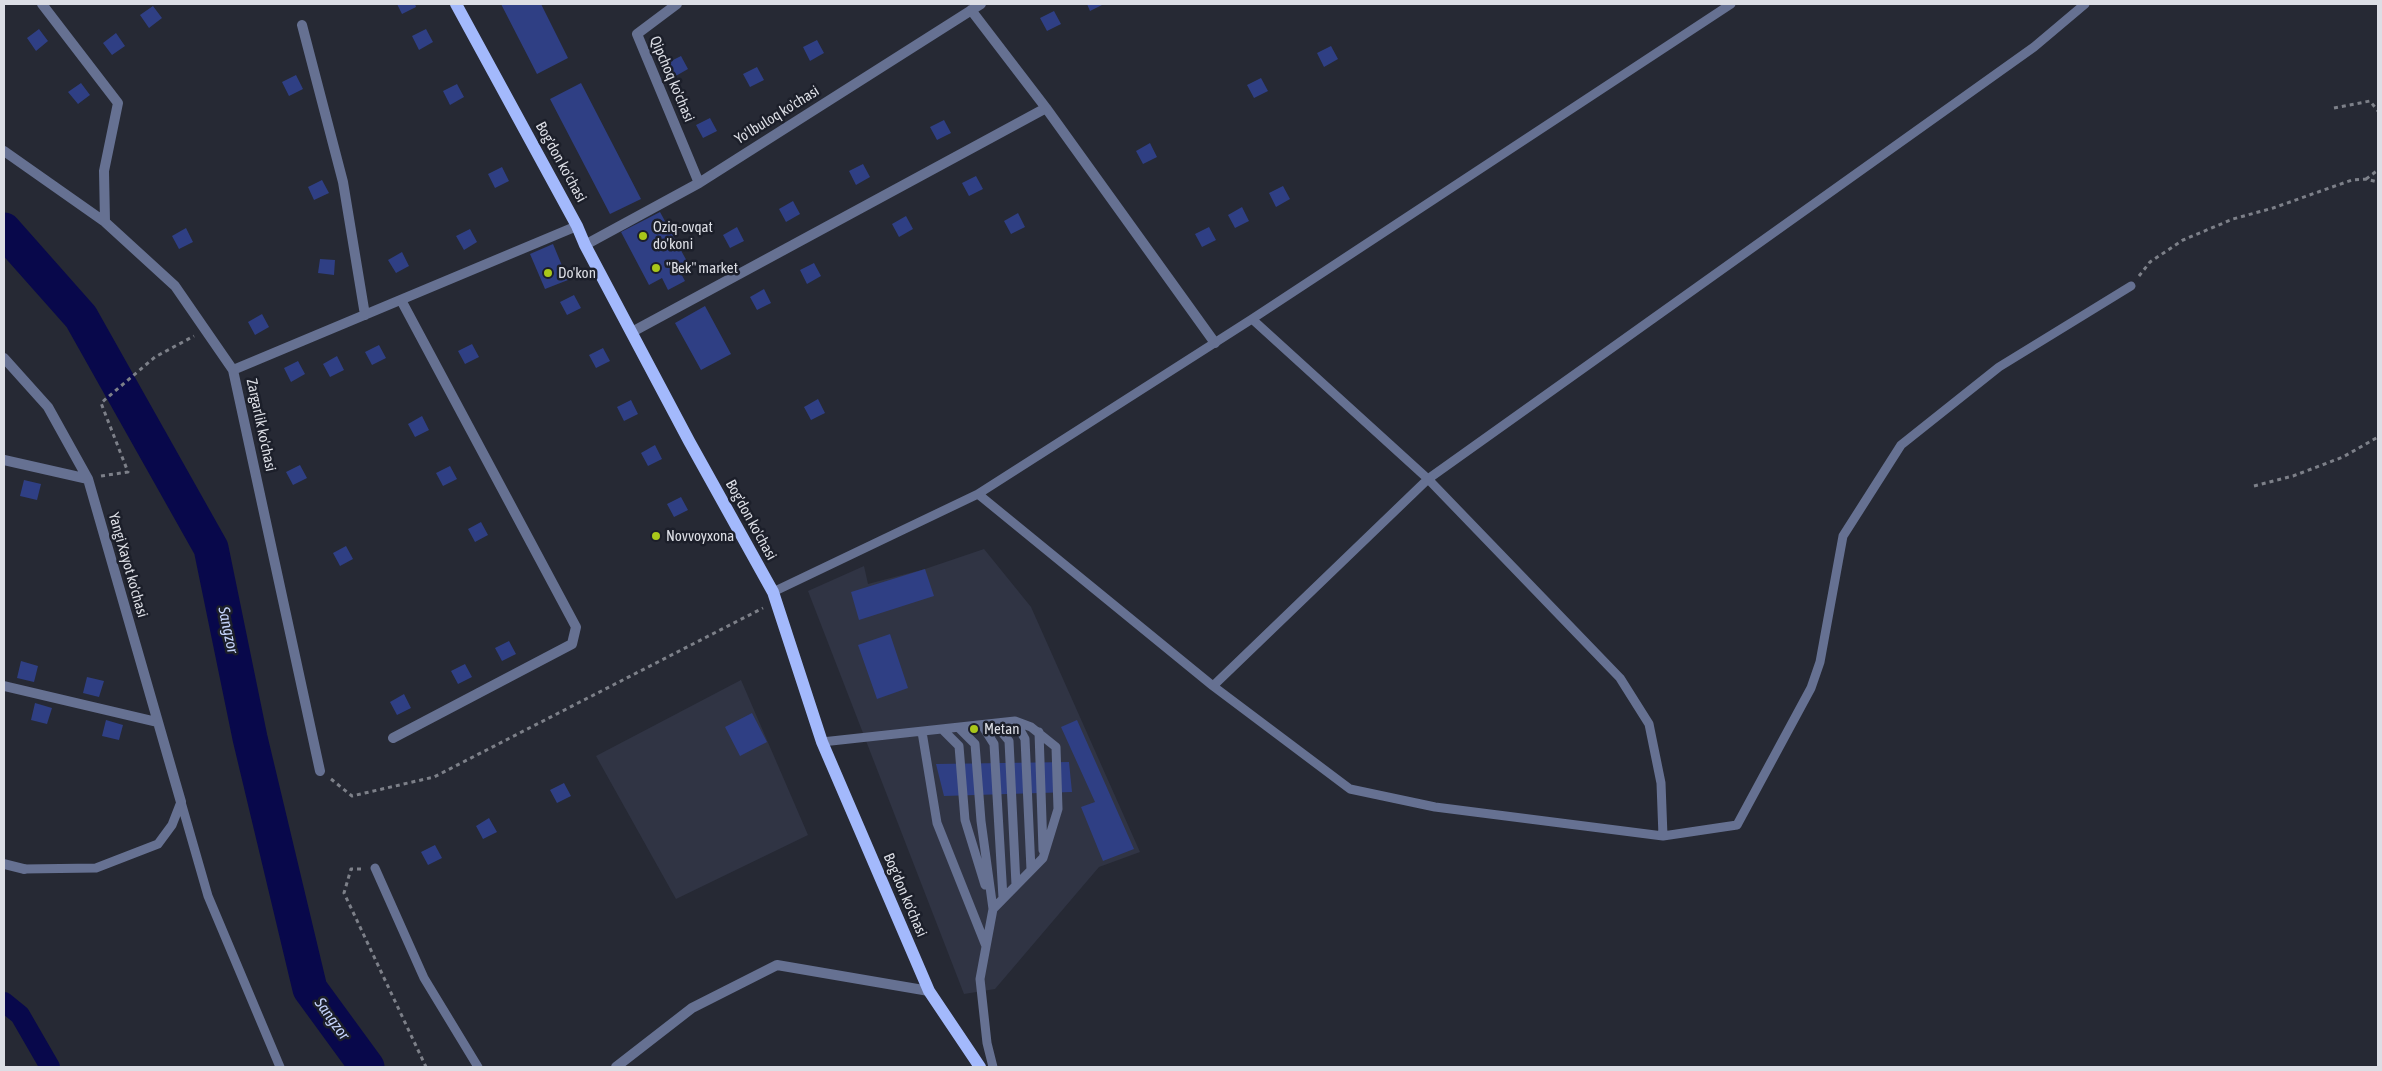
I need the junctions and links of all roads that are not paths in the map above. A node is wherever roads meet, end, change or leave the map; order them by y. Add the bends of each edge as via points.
1 (42, 4) edge
2 (456, 4) edge
3 (677, 4) edge
4 (981, 4) edge
5 (1731, 4) edge
6 (2085, 4) edge
7 (971, 10) junction
8 (302, 25) dead end
9 (1046, 108) junction
10 (4, 151) edge
11 (700, 182) junction
12 (105, 222) junction
13 (577, 226) junction
14 (585, 245) junction
15 (2131, 286) road end
16 (401, 300) junction
17 (365, 314) junction
18 (1252, 319) junction
19 (632, 332) junction
20 (1215, 343) junction
21 (4, 358) edge
22 (234, 370) junction
23 (4, 460) edge
24 (88, 479) junction
25 (1428, 479) junction
26 (978, 494) junction
27 (774, 597) junction
28 (4, 686) edge
29 (1213, 686) junction
30 (1015, 721) junction
31 (157, 722) junction
32 (995, 724) junction
33 (982, 725) junction
34 (960, 728) junction
35 (942, 730) junction
36 (922, 732) junction
37 (1039, 732) junction
38 (394, 738) dead end
39 (822, 742) junction
40 (320, 771) road end
41 (181, 802) junction
42 (1663, 836) junction
43 (1043, 858) junction
44 (4, 864) edge
45 (375, 868) road end
46 (24, 869) joint
47 (1031, 870) junction
48 (1016, 885) junction
49 (1003, 898) junction
50 (993, 909) junction
51 (986, 946) junction
52 (929, 991) junction
53 (280, 1067) edge
54 (478, 1067) edge
55 (616, 1067) edge
56 (980, 1067) edge
57 (993, 1067) edge

1 - 12 street via 118,102 104,171
2 - 13 main road, Bog'don ko'chasi
3 - 11 street, Qipchoq ko'chasi via 637,34
4 - 7 street, Yo'lbuloq ko'chasi
5 - 18 lane
6 - 25 lane via 2034,46
7 - 9 street
7 - 11 street, Yo'lbuloq ko'chasi
8 - 17 street via 343,182
9 - 19 street
9 - 20 street
10 - 12 street, Zargarlik ko'chasi
11 - 14 street, Yo'lbuloq ko'chasi
12 - 22 street, Zargarlik ko'chasi via 175,286
13 - 14 main road, Bog'don ko'chasi
13 - 16 street
14 - 19 main road, Bog'don ko'chasi
15 - 42 lane via 1998,367 1901,445 1843,536 1820,662 1811,688 1737,825
16 - 17 street
16 - 38 street via 576,627 572,644
17 - 22 street
18 - 20 lane
18 - 25 lane
19 - 27 main road, Bog'don ko'chasi
20 - 26 lane
21 - 24 street, Yangi Xayot ko'chasi via 48,407
22 - 40 street, Zargarlik ko'chasi
23 - 24 street
24 - 31 street, Yangi Xayot ko'chasi
25 - 29 lane
25 - 42 lane via 1620,678 1649,724 1660,784
26 - 27 lane
26 - 29 lane
27 - 39 main road, Bog'don ko'chasi
28 - 31 street
29 - 42 lane via 1350,788 1435,807
30 - 32 lane
30 - 37 lane
30 - 47 lane via 1025,739
31 - 41 street, Yangi Xayot ko'chasi
32 - 33 lane
32 - 48 lane via 1009,741
33 - 34 lane
33 - 49 lane via 994,744
34 - 35 lane
34 - 50 lane via 975,744
35 - 36 lane
35 - 50 lane via 959,746 965,820
36 - 39 lane
36 - 51 lane via 937,823
37 - 43 lane
37 - 43 lane via 1056,747 1058,809
39 - 52 main road, Bog'don ko'chasi
41 - 46 lane via 172,825 158,844 96,868
41 - 53 lane via 208,896
43 - 47 lane
44 - 46 street
45 - 54 lane via 424,978
47 - 48 lane
48 - 49 lane
49 - 50 lane
50 - 51 lane
51 - 57 lane via 980,979
52 - 55 street via 777,964 692,1008
52 - 56 main road, Bog'don ko'chasi

